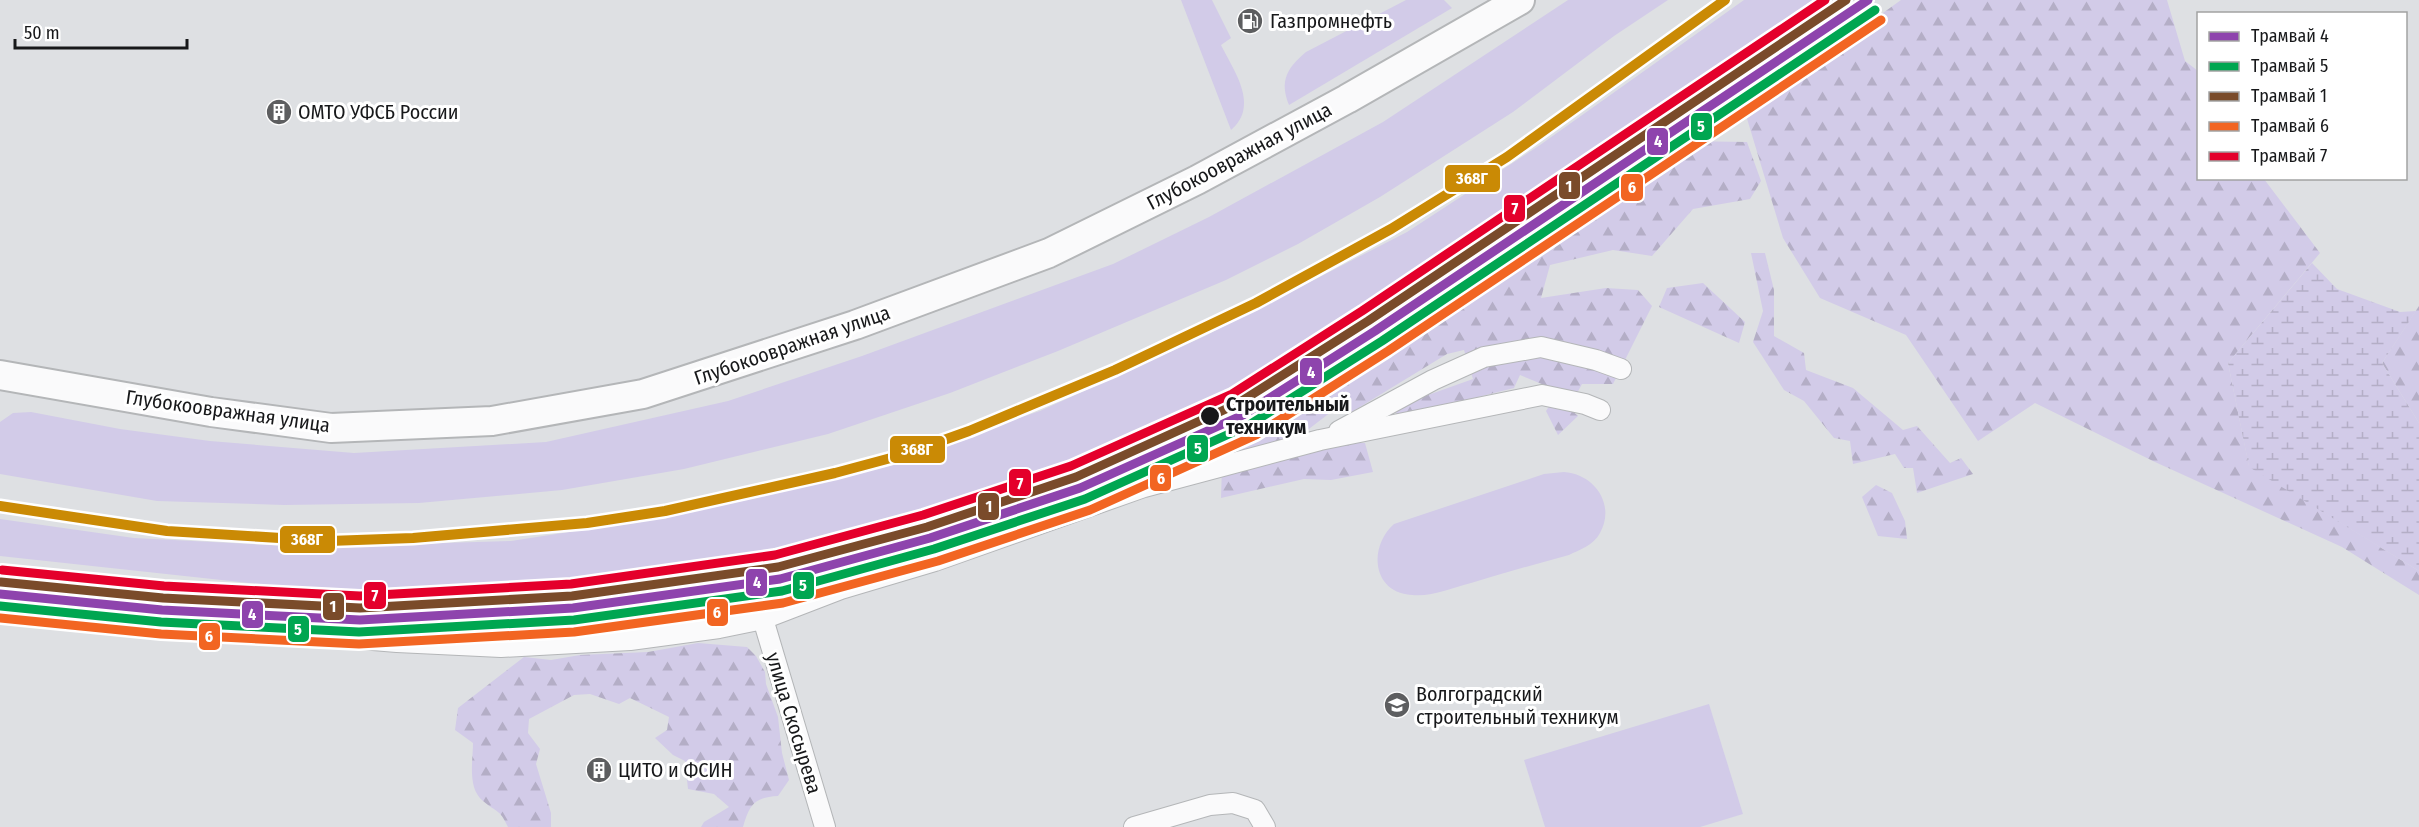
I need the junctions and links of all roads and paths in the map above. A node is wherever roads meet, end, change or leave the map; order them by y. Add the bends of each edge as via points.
1 (1520, 0) edge
2 (1621, 369) dead end
3 (0, 375) edge
4 (1600, 410) dead end
5 (1320, 440) junction
6 (0, 609) edge
7 (763, 619) junction
8 (825, 827) edge
9 (1134, 827) edge
10 (1265, 827) edge

1 - 3 main road, Глубокоовражная улица via 1197,180 1049,253 855,325 643,394 492,421 331,428 211,412
2 - 5 street via 1541,347 1484,357
4 - 5 street via 1542,395
5 - 7 street via 1144,487
6 - 7 street via 501,647 630,640
7 - 8 street, улица Скосырева
9 - 10 street via 1210,805 1233,803 1255,810

